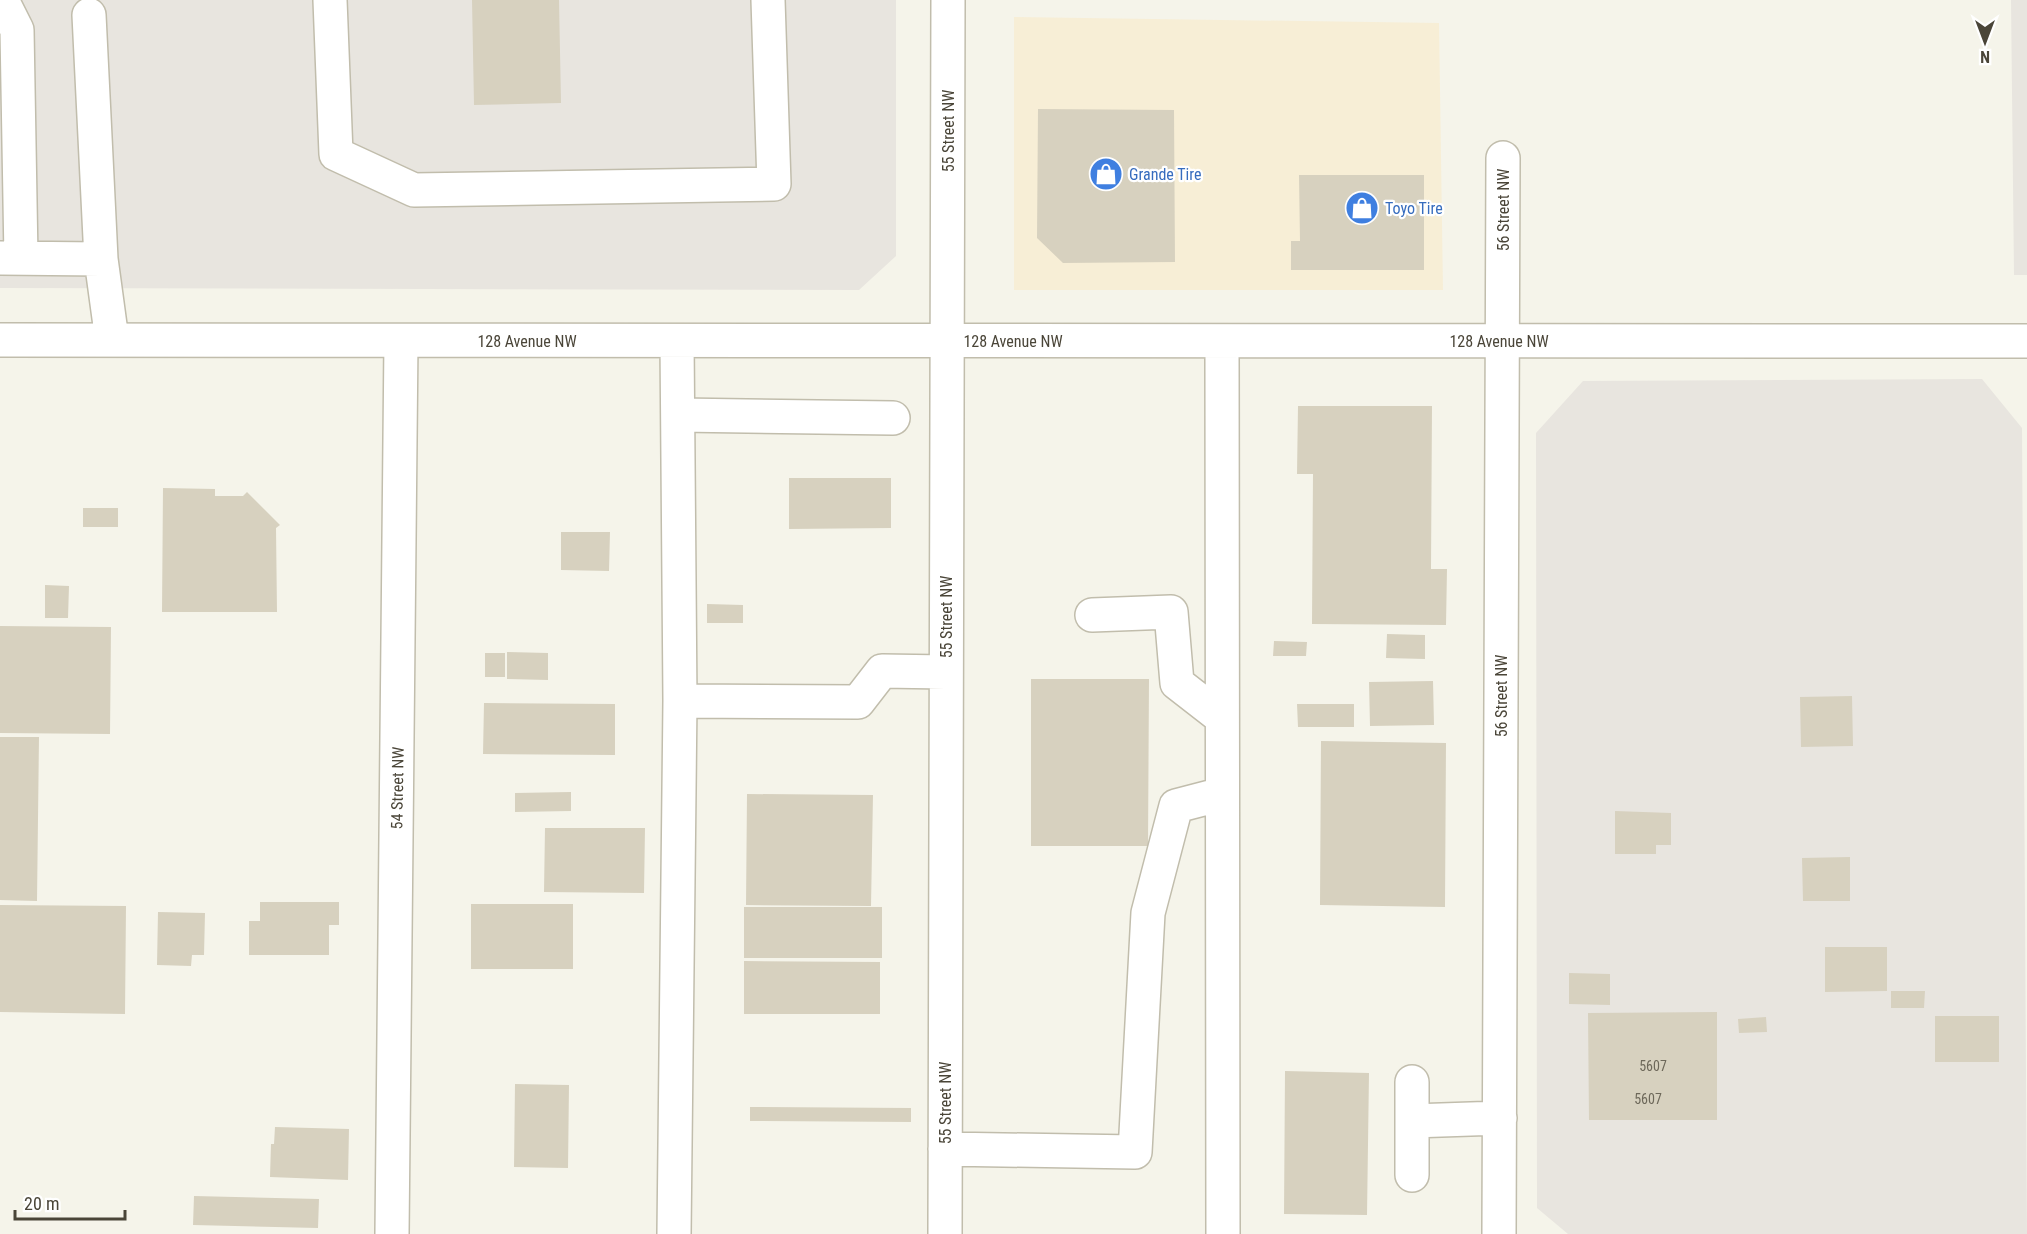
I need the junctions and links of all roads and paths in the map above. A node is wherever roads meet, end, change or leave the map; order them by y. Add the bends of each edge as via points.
1 (2, 0) edge
2 (330, 0) edge
3 (768, 0) edge
4 (948, 0) edge
5 (88, 15) dead end
6 (1503, 158) dead end
7 (11, 258) edge
8 (101, 259) junction
9 (0, 340) edge
10 (112, 340) junction
11 (947, 340) junction
12 (1222, 340) junction
13 (1503, 340) junction
14 (2027, 340) edge
15 (402, 341) junction
16 (677, 341) junction
17 (679, 415) junction
18 (893, 418) dead end
19 (1092, 615) dead end
20 (946, 672) junction
21 (680, 701) junction
22 (1222, 718) junction
23 (1222, 794) junction
24 (1412, 1082) dead end
25 (1500, 1118) junction
26 (1412, 1121) junction
27 (945, 1149) junction
28 (1412, 1175) dead end
29 (392, 1234) edge
30 (674, 1234) edge
31 (945, 1234) edge
32 (1223, 1234) edge
33 (1499, 1234) edge

1 - 7 street via 16,30
2 - 3 street via 336,154 414,190 774,184
4 - 11 street, 55 Street NW
5 - 8 street
6 - 13 street, 56 Street NW
7 - 8 street
8 - 10 street
9 - 10 street, 128 Avenue NW
10 - 15 street, 128 Avenue NW
11 - 12 street, 128 Avenue NW
11 - 16 street, 128 Avenue NW
11 - 20 street, 55 Street NW
12 - 13 street, 128 Avenue NW
12 - 22 street
13 - 14 street, 128 Avenue NW
13 - 25 street, 56 Street NW
15 - 16 street, 128 Avenue NW
15 - 29 street, 54 Street NW
16 - 17 street
17 - 18 street
17 - 21 street
19 - 22 street via 1171,612 1176,683
20 - 21 street via 882,671 858,702
20 - 27 street, 55 Street NW
21 - 30 street
22 - 23 street
23 - 27 street via 1176,806 1148,913 1135,1152
23 - 32 street
24 - 26 street
25 - 26 street
25 - 33 street, 56 Street NW
26 - 28 street
27 - 31 street, 55 Street NW

